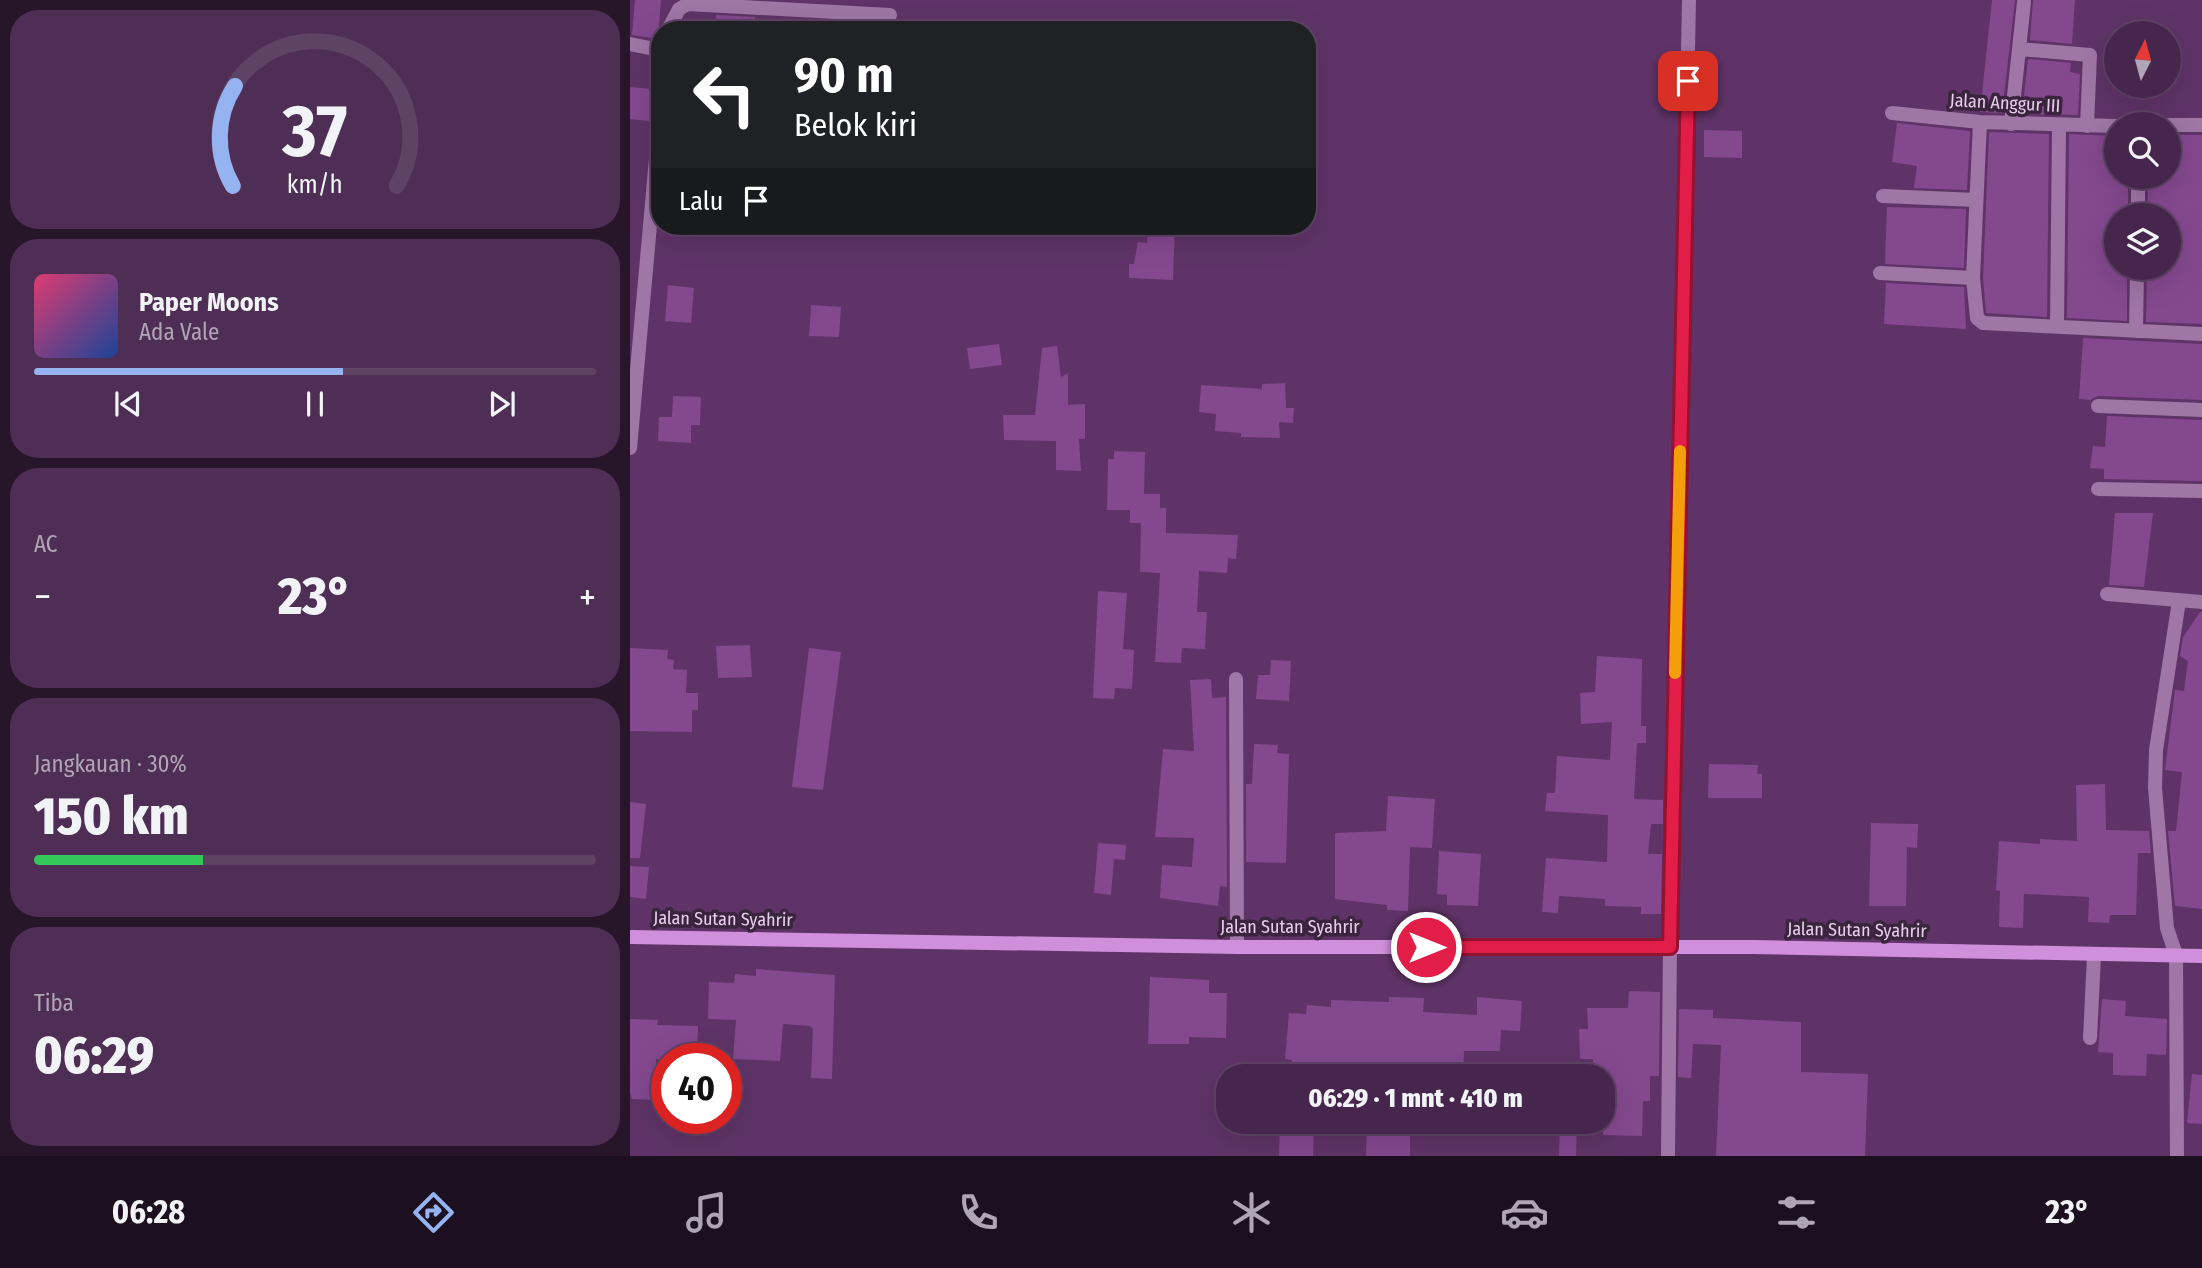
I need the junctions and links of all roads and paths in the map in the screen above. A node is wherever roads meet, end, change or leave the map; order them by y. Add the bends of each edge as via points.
1 (1689, 0) edge
2 (2024, 2) dead end
3 (890, 15) dead end
4 (673, 21) edge
5 (630, 44) edge
6 (651, 48) edge
7 (2019, 48) junction
8 (1892, 113) dead end
9 (1980, 122) junction
10 (2011, 124) junction
11 (2181, 125) edge
12 (2202, 125) edge
13 (2059, 126) junction
14 (2087, 126) junction
15 (2104, 126) edge
16 (1884, 196) dead end
17 (1976, 200) junction
18 (651, 214) edge
19 (1880, 273) dead end
20 (1973, 278) junction
21 (2137, 280) edge
22 (2057, 326) junction
23 (2136, 331) junction
24 (2202, 334) edge
25 (2098, 406) dead end
26 (2202, 410) edge
27 (630, 448) edge
28 (2098, 489) dead end
29 (2202, 491) edge
30 (2107, 594) dead end
31 (2179, 601) junction
32 (2202, 602) edge
33 (1236, 679) dead end
34 (630, 937) edge
35 (1237, 947) junction
36 (1670, 947) junction
37 (2176, 955) junction
38 (2094, 956) junction
39 (2202, 956) edge
40 (2090, 1038) dead end
41 (1668, 1156) edge
42 (2177, 1156) edge

1 - 36 street
2 - 7 street
3 - 4 street via 688,4
5 - 6 street
7 - 10 street
7 - 14 street via 2090,55
8 - 9 street, Jalan Anggur III
9 - 10 street, Jalan Anggur III
9 - 17 street
10 - 13 street, Jalan Anggur III
11 - 12 street
13 - 14 street, Jalan Anggur III
13 - 22 street
14 - 15 street, Jalan Anggur III
16 - 17 street
17 - 20 street
18 - 27 street
19 - 20 street
20 - 22 street via 1974,312 1983,323
21 - 23 street
22 - 23 street
23 - 24 street
25 - 26 street
28 - 29 street
30 - 31 street
31 - 32 street
31 - 37 street via 2156,750 2155,789 2167,928
33 - 35 street
34 - 35 street, Jalan Sutan Syahrir
35 - 36 street, Jalan Sutan Syahrir
36 - 38 street, Jalan Sutan Syahrir
36 - 41 street
37 - 38 street, Jalan Sutan Syahrir
37 - 39 street, Jalan Sutan Syahrir
37 - 42 street
38 - 40 street

